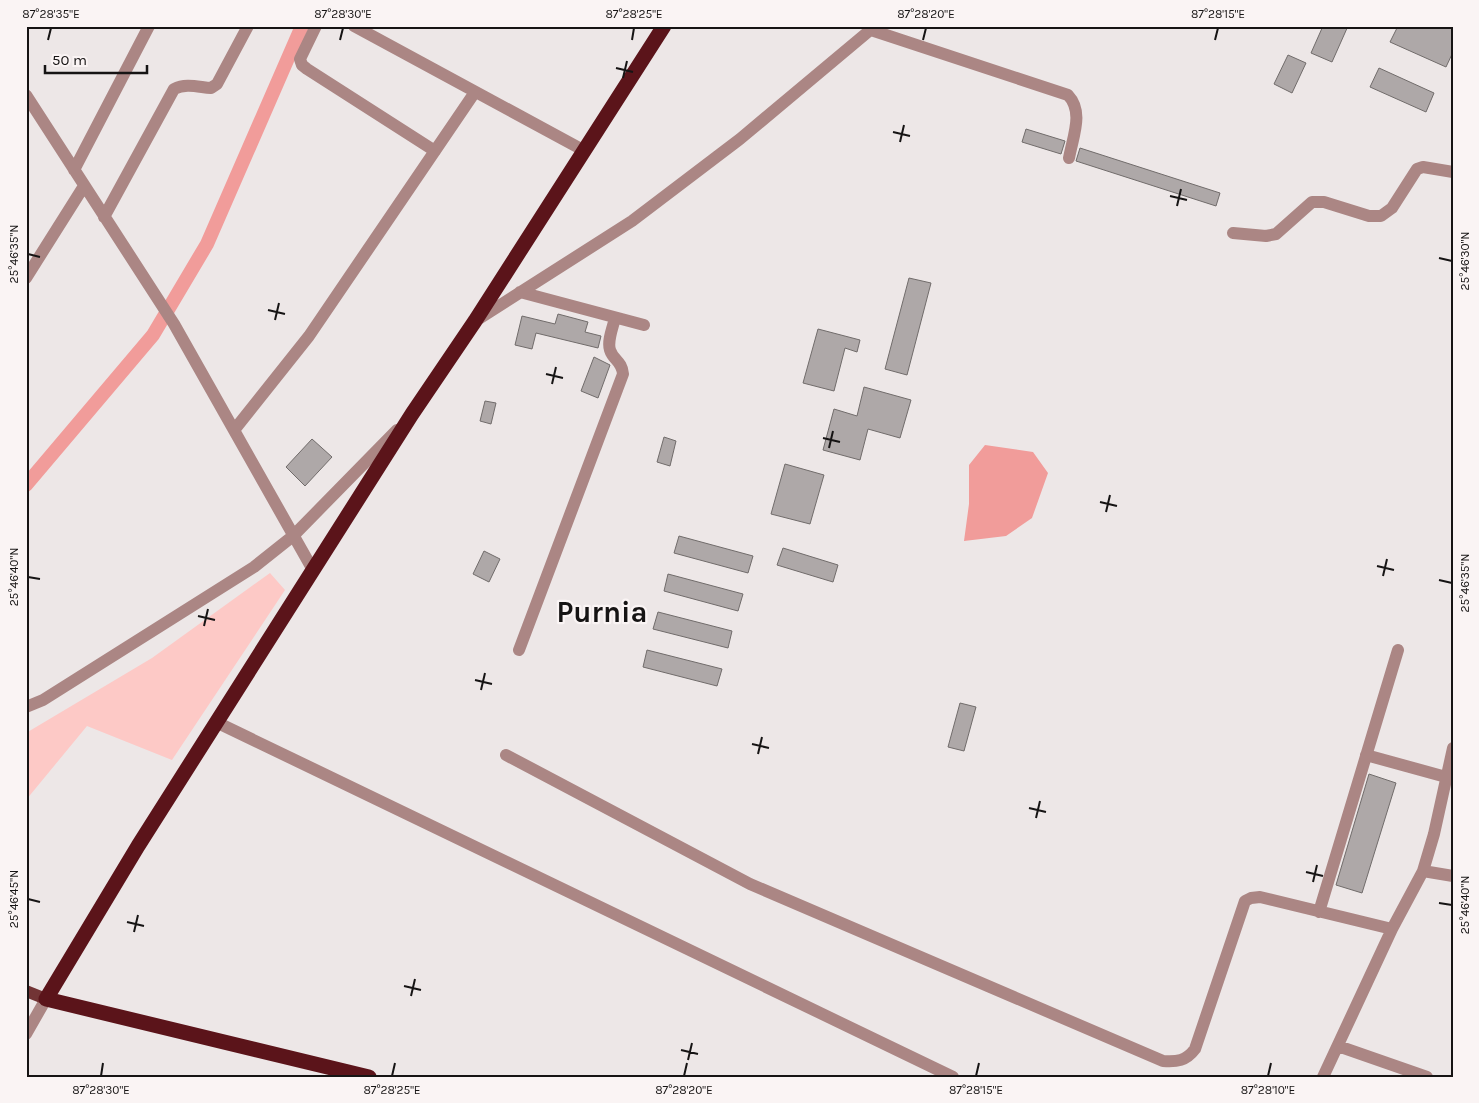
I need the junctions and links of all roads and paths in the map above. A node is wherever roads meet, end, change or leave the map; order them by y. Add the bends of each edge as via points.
1 (149, 26) edge
2 (248, 26) edge
3 (316, 26) edge
4 (354, 26) edge
5 (664, 26) edge
6 (873, 28) edge
7 (475, 92) junction
8 (26, 95) edge
9 (583, 150) junction
10 (435, 151) junction
11 (1069, 158) dead end
12 (74, 170) junction
13 (1453, 172) edge
14 (84, 186) junction
15 (104, 217) junction
16 (1233, 233) dead end
17 (26, 278) edge
18 (520, 292) junction
19 (615, 318) junction
20 (475, 321) junction
21 (644, 325) dead end
22 (412, 414) junction
23 (235, 429) junction
24 (293, 536) junction
25 (313, 570) junction
26 (519, 650) dead end
27 (1398, 650) dead end
28 (26, 706) edge
29 (216, 722) junction
30 (1453, 748) edge
31 (506, 755) dead end
32 (1366, 755) junction
33 (1446, 777) junction
34 (1424, 871) junction
35 (1453, 876) edge
36 (1319, 912) junction
37 (1392, 929) junction
38 (26, 991) edge
39 (46, 1000) junction
40 (26, 1034) edge
41 (1338, 1046) junction
42 (369, 1077) edge
43 (953, 1077) edge
44 (1323, 1077) edge
45 (1427, 1077) edge

1 - 12 street
2 - 15 street via 217,84 211,88 190,85 174,89
3 - 10 street via 300,59 302,64
4 - 7 street
5 - 9 highway
6 - 11 street via 1068,95 1075,102 1077,121
6 - 18 street via 740,138 632,221
7 - 9 street
7 - 10 street
8 - 12 street
9 - 20 highway
10 - 23 street via 309,336
12 - 14 street
13 - 16 street via 1424,167 1417,169 1392,208 1380,216 1312,202 1276,234
14 - 15 street
14 - 17 street
15 - 23 street via 174,324
18 - 19 street
18 - 20 street
19 - 21 street
19 - 26 street via 610,351 624,374
20 - 22 highway
22 - 24 street
22 - 25 highway
23 - 24 street
24 - 25 street
24 - 28 street via 254,567 43,700
25 - 29 highway
27 - 32 street
29 - 39 highway
29 - 43 street
30 - 33 street
31 - 36 street via 750,884 1163,1061 1177,1062 1190,1057 1195,1049 1245,901 1260,897
32 - 33 street
32 - 36 street
33 - 34 street
34 - 35 street
34 - 37 street
36 - 37 street
37 - 41 street
38 - 39 main road
39 - 40 street
39 - 42 highway
41 - 44 street
41 - 45 street

